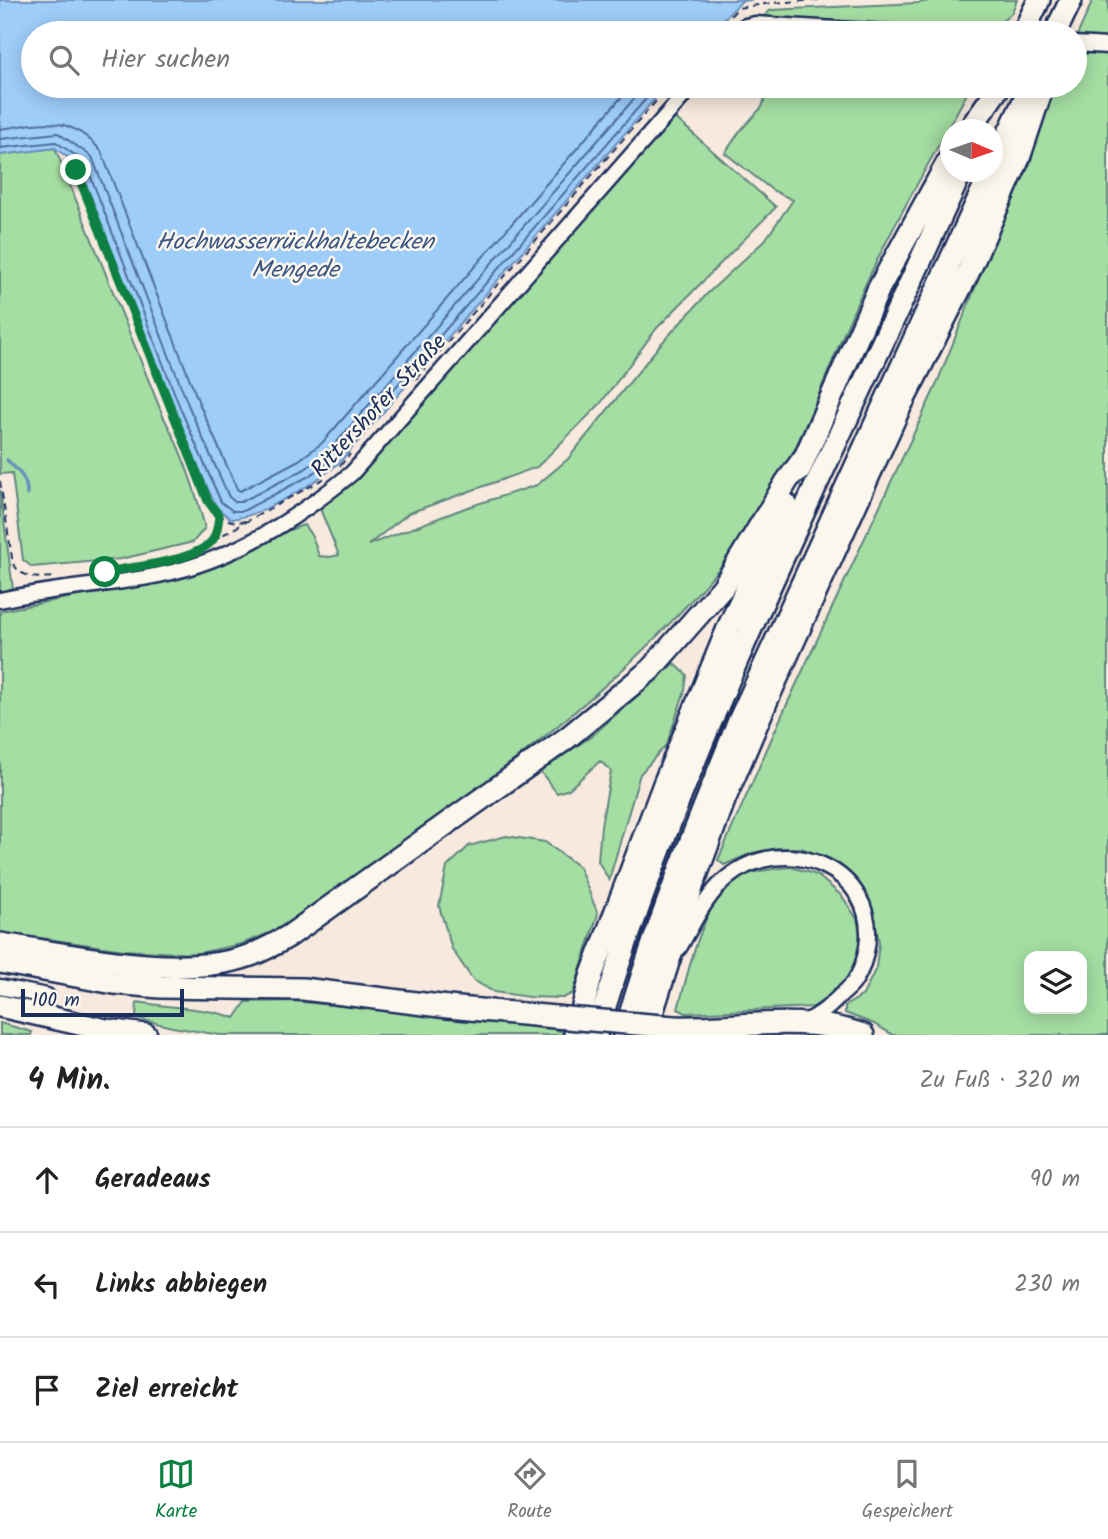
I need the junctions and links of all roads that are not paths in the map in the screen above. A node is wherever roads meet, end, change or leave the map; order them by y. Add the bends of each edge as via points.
1 (1039, 0) edge
2 (1070, 1) edge
3 (1029, 21) edge
4 (1062, 21) edge
5 (681, 98) edge
6 (991, 98) edge
7 (994, 98) edge
8 (1025, 98) edge
9 (1039, 98) edge
10 (977, 119) edge
11 (985, 119) edge
12 (1003, 146) edge
13 (940, 176) edge
14 (956, 182) edge
15 (986, 182) edge
16 (804, 458) junction
17 (0, 600) edge
18 (0, 944) edge
19 (0, 962) edge
20 (663, 976) junction
21 (114, 983) junction
22 (0, 987) edge
23 (47, 996) dead end
24 (191, 996) dead end
25 (0, 1006) edge
26 (30, 1014) junction
27 (803, 1023) junction
28 (75, 1035) edge
29 (146, 1035) edge
30 (575, 1035) edge
31 (596, 1035) edge
32 (624, 1035) edge
33 (645, 1035) edge
34 (863, 1035) edge

1 - 3 highway
2 - 4 highway
5 - 17 street, Rittershofer Straße via 352,473 316,503 259,538 198,565 124,582
6 - 10 highway
7 - 11 highway
8 - 12 highway
9 - 20 highway via 1019,158 968,273 898,411 762,712 698,872
13 - 16 highway via 879,288
14 - 31 highway via 681,792
15 - 32 highway via 739,721 637,989
16 - 18 highway via 723,587 650,670 567,738 289,936 250,955 179,966
16 - 30 highway via 664,784 592,974
19 - 21 highway
20 - 27 street via 728,877 761,859 789,855 809,859 846,881 858,897 868,939 854,982 820,1016
20 - 33 highway
21 - 24 street
21 - 27 highway, bridge via 303,989 674,1027
22 - 23 street
25 - 26 highway
26 - 28 highway
26 - 29 highway
27 - 34 highway

